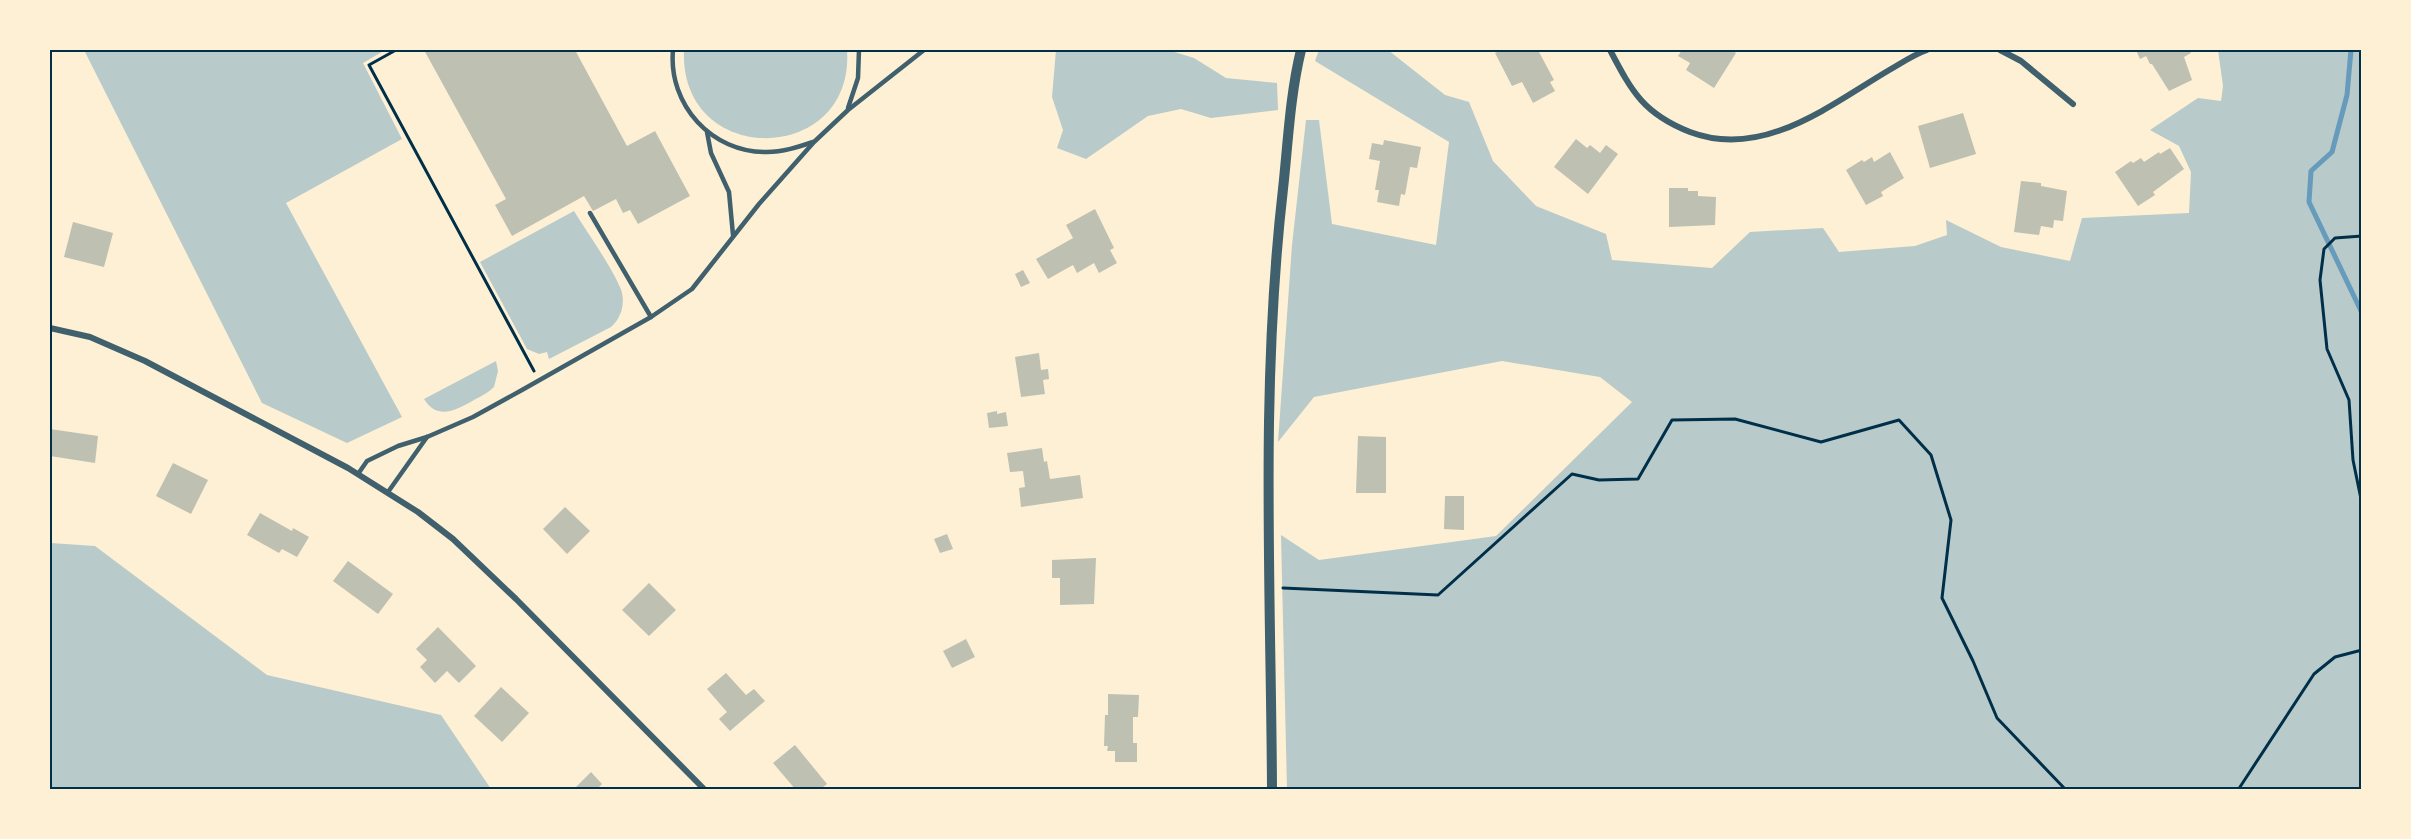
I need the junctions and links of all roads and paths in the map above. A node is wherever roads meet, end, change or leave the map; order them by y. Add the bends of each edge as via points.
1 (396, 50) edge
2 (673, 50) edge
3 (860, 50) edge
4 (924, 50) edge
5 (1301, 50) edge
6 (1610, 50) edge
7 (1927, 50) edge
8 (2000, 50) edge
9 (2073, 104) dead end
10 (848, 110) junction
11 (707, 132) junction
12 (814, 142) junction
13 (590, 213) dead end
14 (733, 235) junction
15 (2361, 236) edge
16 (651, 317) junction
17 (50, 328) edge
18 (539, 381) junction
19 (427, 437) junction
20 (358, 474) junction
21 (388, 492) junction
22 (2361, 504) edge
23 (1271, 587) junction
24 (2361, 650) edge
25 (705, 789) edge
26 (1272, 789) edge
27 (2066, 789) edge
28 (2238, 789) edge

1 - 18 path via 369,65
2 - 11 lane via 672,67 679,94
3 - 10 lane via 858,78
4 - 10 lane
5 - 23 street via 1273,287
6 - 7 street via 1637,97 1661,118 1702,136 1738,140 1798,124
8 - 9 street via 2021,61
10 - 12 lane
11 - 12 lane via 726,144 758,152 790,150
11 - 14 lane via 711,153 729,192
12 - 14 lane
13 - 16 lane
14 - 16 lane via 692,289
15 - 22 path via 2335,238 2324,249 2320,280 2327,349 2349,400
16 - 18 lane
17 - 20 street via 90,337 124,351
18 - 19 lane
19 - 20 lane via 368,461
19 - 21 lane
20 - 21 street
21 - 25 street via 430,520 475,559
23 - 26 street
23 - 27 path via 1438,595 1572,474 1599,480 1638,479 1672,420 1735,419 1821,442 1899,420 1931,455 1951,520 1942,598 1997,718
24 - 28 path via 2335,657 2314,674

